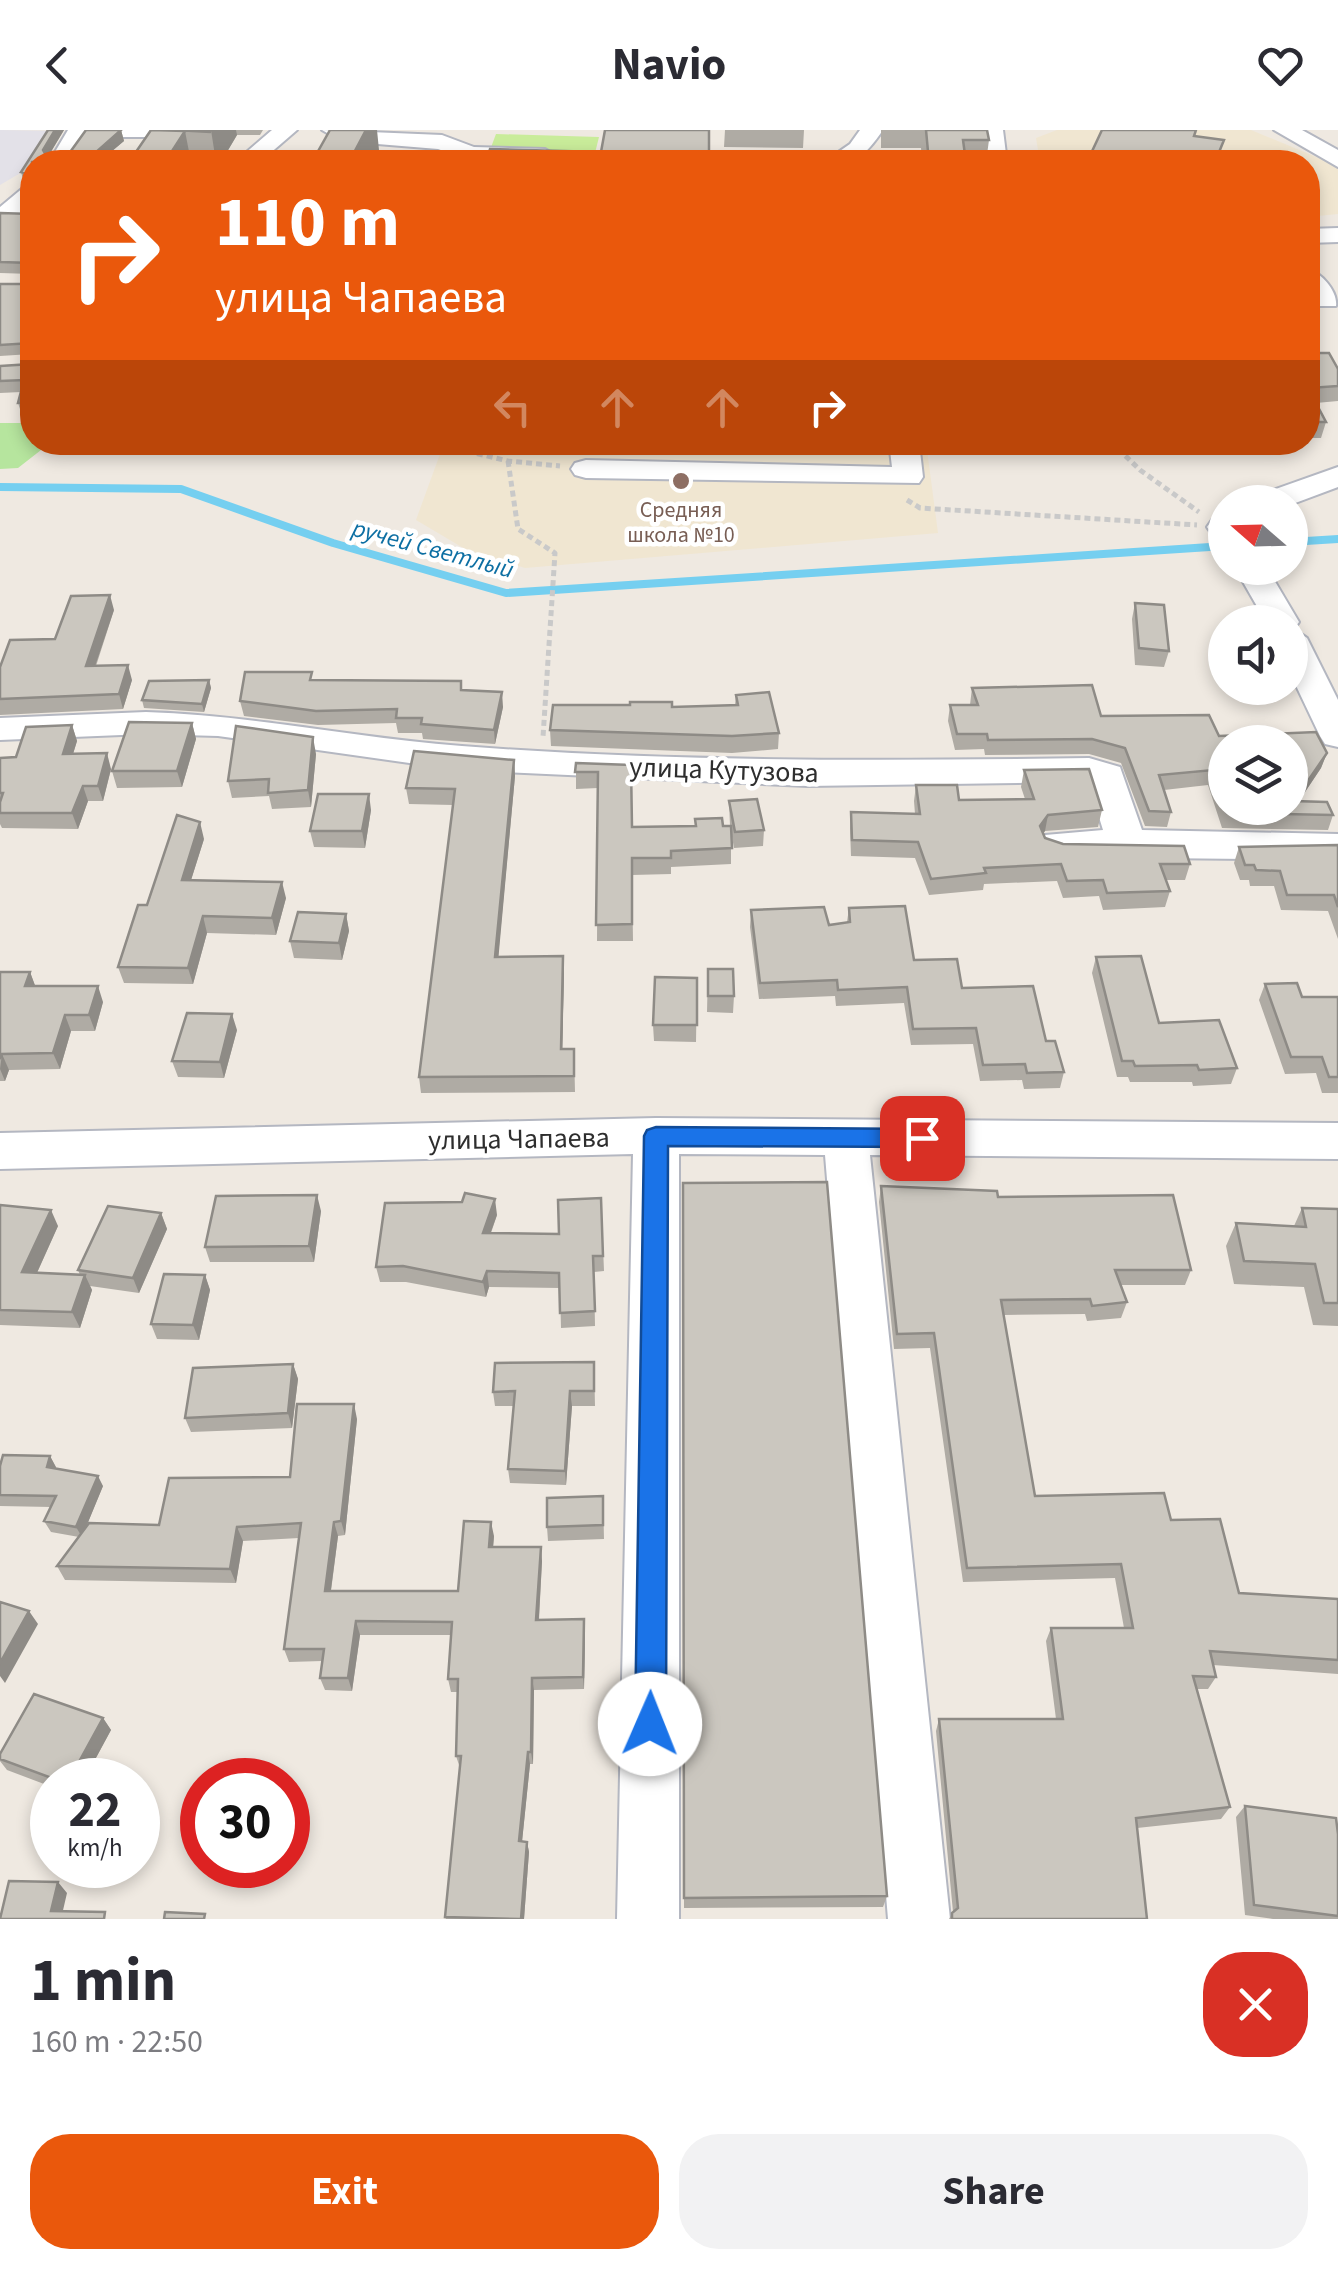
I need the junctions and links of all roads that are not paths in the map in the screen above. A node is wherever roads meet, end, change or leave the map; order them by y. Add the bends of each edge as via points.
1 (76, 130) edge
2 (146, 130) edge
3 (286, 130) edge
4 (333, 130) edge
5 (872, 130) edge
6 (1293, 132) edge
7 (261, 150) edge
8 (461, 150) edge
9 (856, 150) edge
10 (1338, 160) edge
11 (20, 203) edge
12 (20, 215) edge
13 (905, 455) edge
14 (586, 469) road end
15 (1338, 476) edge
16 (1308, 487) edge
17 (1308, 675) edge
18 (0, 729) edge
19 (1338, 736) edge
20 (1126, 843) junction
21 (1059, 844) edge
22 (1338, 847) edge
23 (656, 1136) junction
24 (846, 1138) junction
25 (1338, 1141) edge
26 (0, 1150) edge
27 (648, 1919) edge
28 (919, 1919) edge

1 - 2 street
3 - 7 street
4 - 8 street
5 - 9 street
6 - 10 street
11 - 12 street via 7,214
13 - 14 street via 908,477
15 - 16 street
17 - 19 street
18 - 20 street, улица Кутузова via 218,725 459,758 807,774 1089,770 1107,775
20 - 21 street
20 - 22 street
23 - 24 street, улица Чапаева
23 - 26 street, улица Чапаева
23 - 27 street
24 - 25 street, улица Чапаева
24 - 28 street

